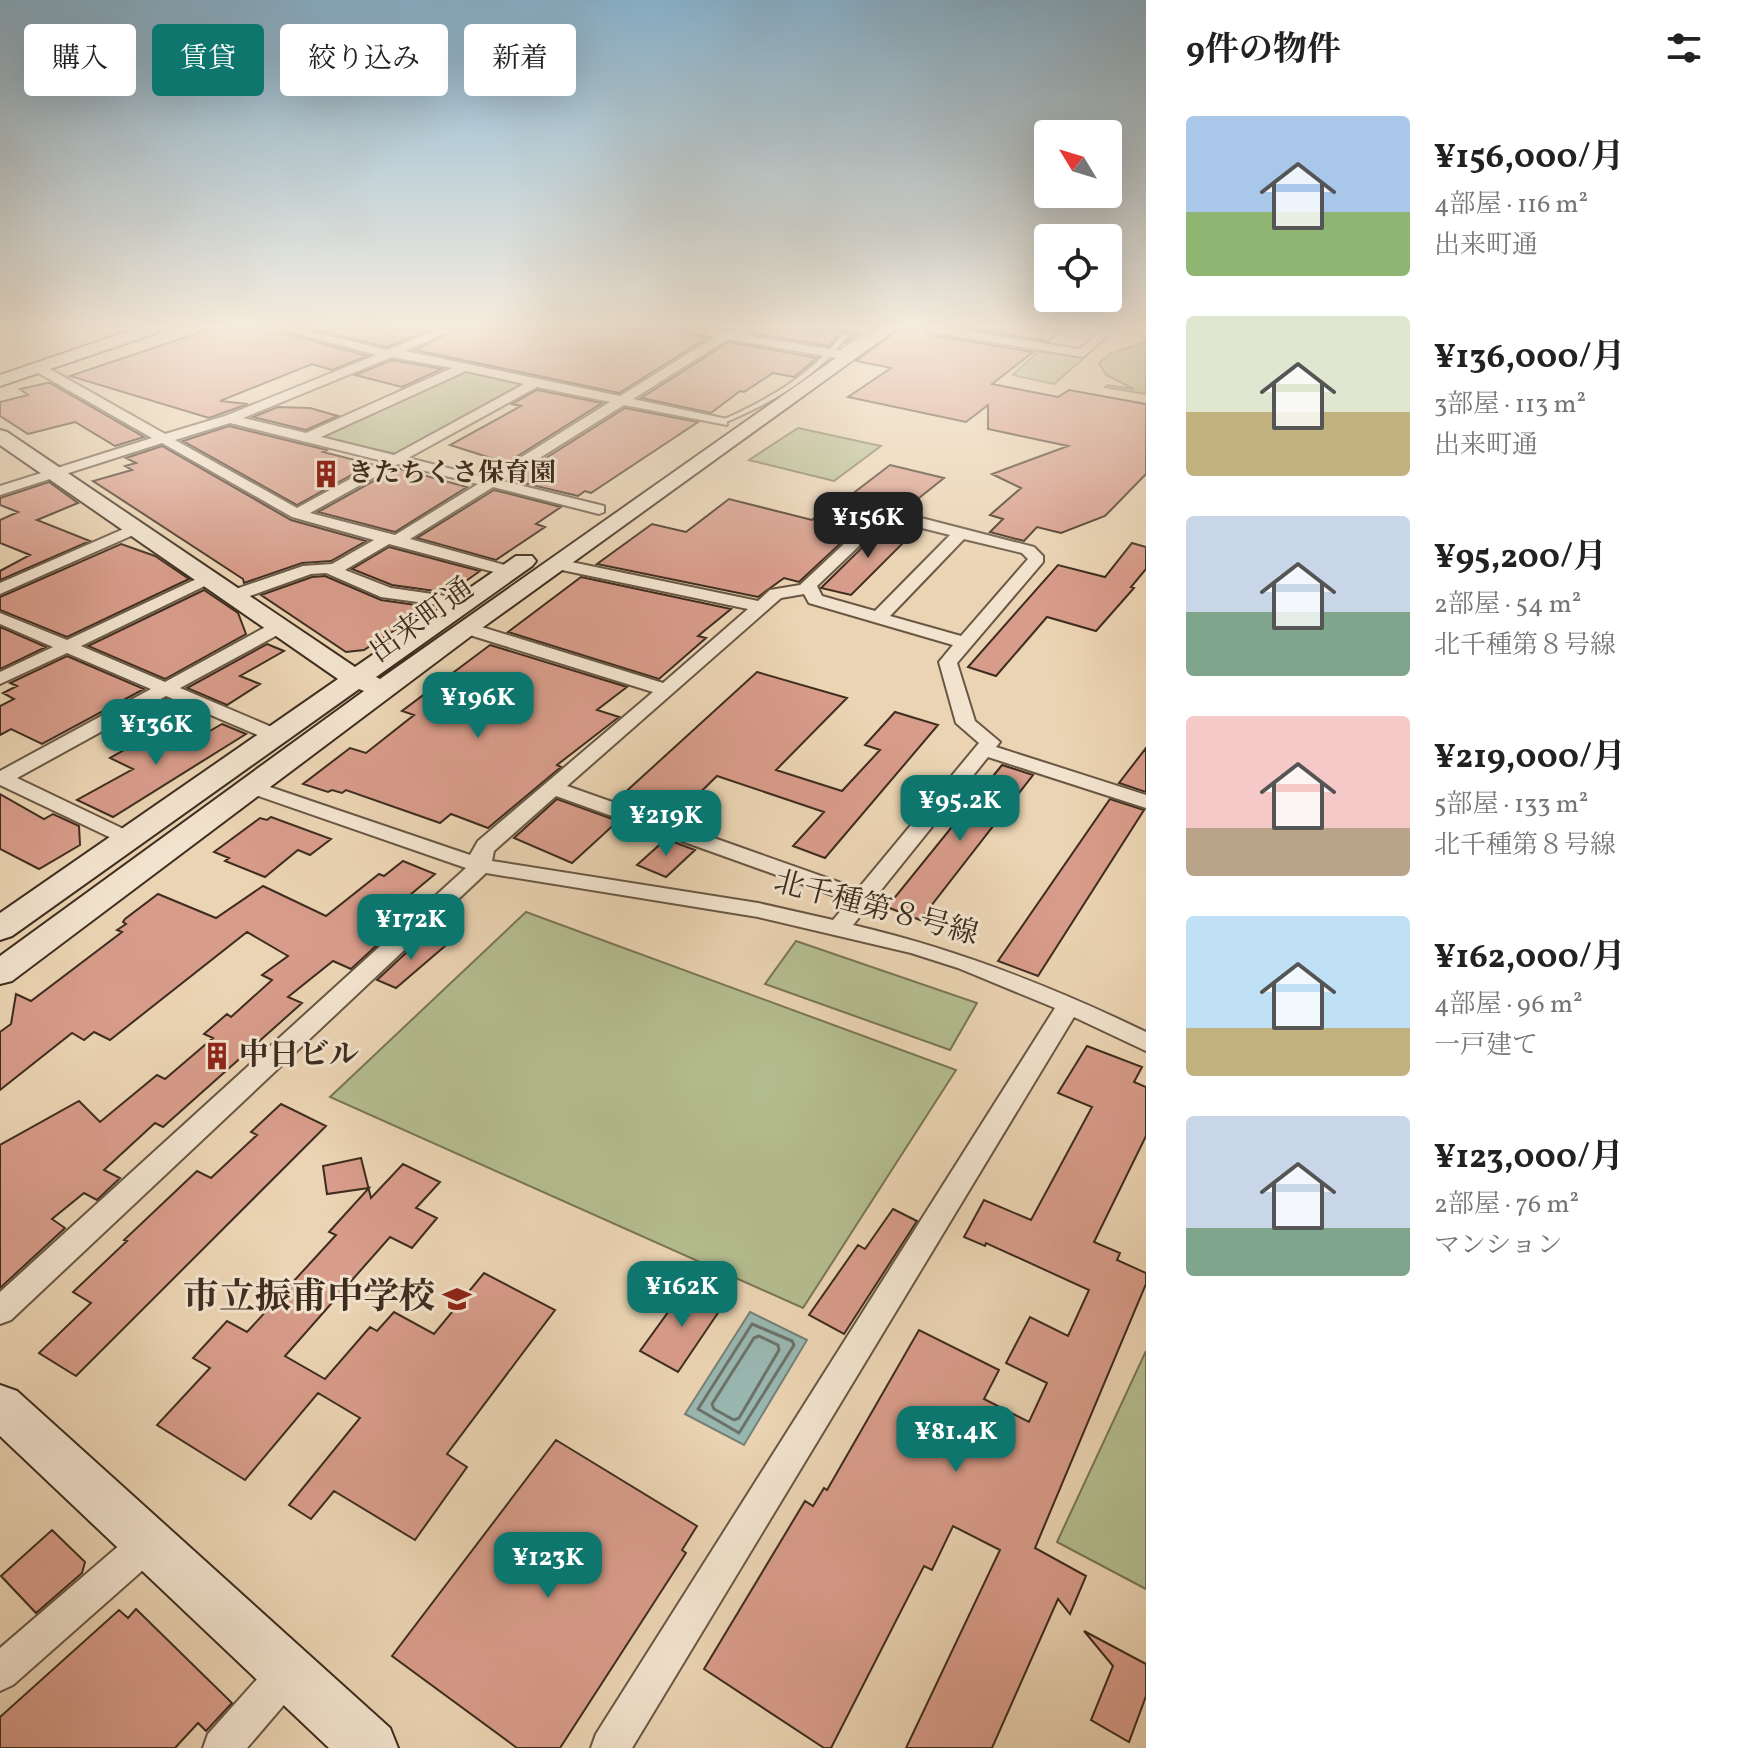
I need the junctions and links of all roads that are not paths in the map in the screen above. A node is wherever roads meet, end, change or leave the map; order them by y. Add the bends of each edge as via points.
1 (114, 411) edge
2 (250, 411) edge
3 (368, 411) edge
4 (484, 411) edge
5 (605, 411) edge
6 (670, 411) edge
7 (742, 411) edge
8 (763, 411) edge
9 (230, 419) junction
10 (722, 422) junction
11 (0, 436) edge
12 (307, 438) junction
13 (164, 439) junction
14 (395, 460) junction
15 (52, 472) junction
16 (488, 482) junction
17 (0, 491) edge
18 (599, 509) junction
19 (297, 514) junction
20 (135, 529) junction
21 (961, 533) junction
22 (393, 539) junction
23 (557, 564) junction
24 (333, 570) junction
25 (509, 571) junction
26 (0, 572) edge
27 (207, 579) junction
28 (20, 580) junction
29 (809, 588) junction
30 (0, 589) edge
31 (233, 596) junction
32 (762, 607) junction
33 (463, 616) junction
34 (0, 618) edge
35 (878, 618) junction
36 (277, 628) junction
37 (965, 643) junction
38 (66, 647) junction
39 (354, 678) junction
40 (0, 679) edge
41 (382, 689) junction
42 (166, 690) junction
43 (667, 690) junction
44 (274, 735) junction
45 (984, 749) junction
46 (1, 778) edge
47 (251, 787) junction
48 (553, 788) junction
49 (1146, 802) edge
50 (126, 839) junction
51 (481, 866) junction
52 (862, 898) junction
53 (0, 929) edge
54 (837, 930) junction
55 (0, 973) edge
56 (1069, 1005) junction
57 (1146, 1042) edge
58 (0, 1311) edge
59 (0, 1406) edge
60 (148, 1543) junction
61 (0, 1672) edge
62 (288, 1672) junction
63 (222, 1748) edge
64 (370, 1748) edge
65 (610, 1748) edge

1 - 13 street
2 - 9 street
3 - 12 street
4 - 14 street
5 - 16 street
6 - 10 street
7 - 10 main road, 出来町通
8 - 23 main road, 出来町通
9 - 12 street
9 - 13 street
10 - 18 main road, 出来町通
11 - 15 main road
12 - 14 street
13 - 15 street
13 - 19 street
14 - 16 street
14 - 19 street
15 - 17 street
15 - 20 main road
16 - 18 street
16 - 22 street
18 - 25 main road, 出来町通
19 - 22 street
20 - 27 main road
20 - 28 street
21 - 29 street via 898,517 880,518
21 - 35 street
21 - 37 street via 1028,550 1037,559
22 - 24 street
22 - 25 street
23 - 32 street
23 - 33 main road, 出来町通
24 - 31 street via 309,569
24 - 33 street
25 - 33 main road, 出来町通
26 - 28 street
27 - 31 main road
27 - 38 street
28 - 30 street
29 - 32 street via 776,594
29 - 35 street via 815,599
31 - 36 main road
32 - 43 street
33 - 39 main road, 出来町通
33 - 41 main road, 出来町通
33 - 43 street
34 - 38 street
35 - 37 street
36 - 39 main road
36 - 42 street
37 - 45 street via 948,662 966,723 990,742
38 - 40 street
38 - 42 street
39 - 41 main road
39 - 44 main road, 出来町通
41 - 47 main road, 出来町通
42 - 44 street
42 - 46 street
43 - 48 street
44 - 50 main road, 出来町通
45 - 49 street
45 - 52 street
46 - 50 street
47 - 51 street, 北千種第８号線
47 - 55 main road, 出来町通
48 - 51 street via 486,846
48 - 52 street
50 - 53 main road, 出来町通
51 - 54 street, 北千種第８号線 via 758,910
51 - 58 street
52 - 54 street
54 - 56 street, 北千種第８号線 via 917,947
56 - 57 street, 北千種第８号線
56 - 65 street
59 - 60 main road
60 - 61 street
60 - 62 main road
62 - 63 street
62 - 64 main road

